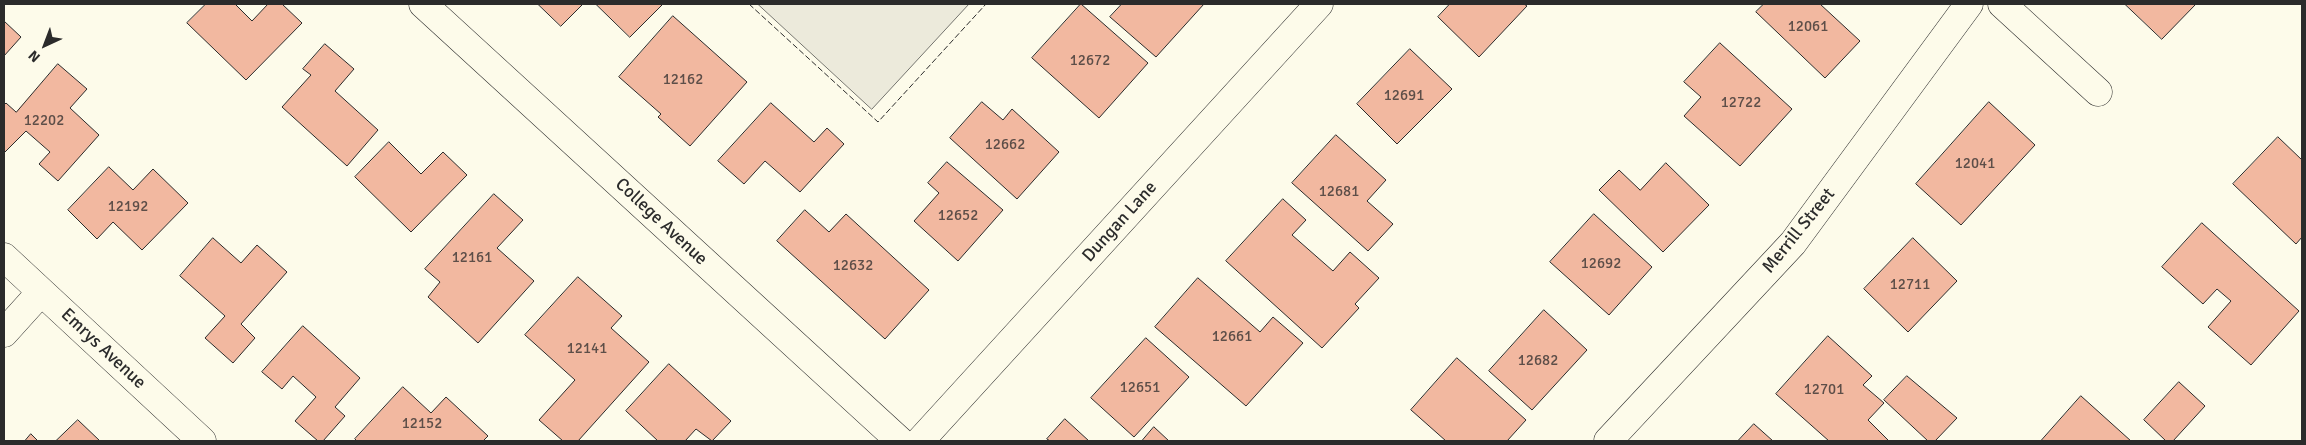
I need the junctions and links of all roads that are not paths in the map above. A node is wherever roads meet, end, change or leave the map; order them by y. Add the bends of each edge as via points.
1 (423, 4) edge
2 (1319, 4) edge
3 (1969, 4) edge
4 (2002, 4) edge
5 (2098, 92) dead end
6 (4, 257) edge
7 (41, 292) junction
8 (4, 333) edge
9 (202, 441) edge
10 (900, 441) edge
11 (920, 441) edge
12 (1608, 441) edge

1 - 10 street, College Avenue
2 - 11 street, Dungan Lane
3 - 12 street, Merrill Street via 1793,243
4 - 5 street
6 - 7 street, Emrys Avenue
7 - 8 street
7 - 9 street, Emrys Avenue

